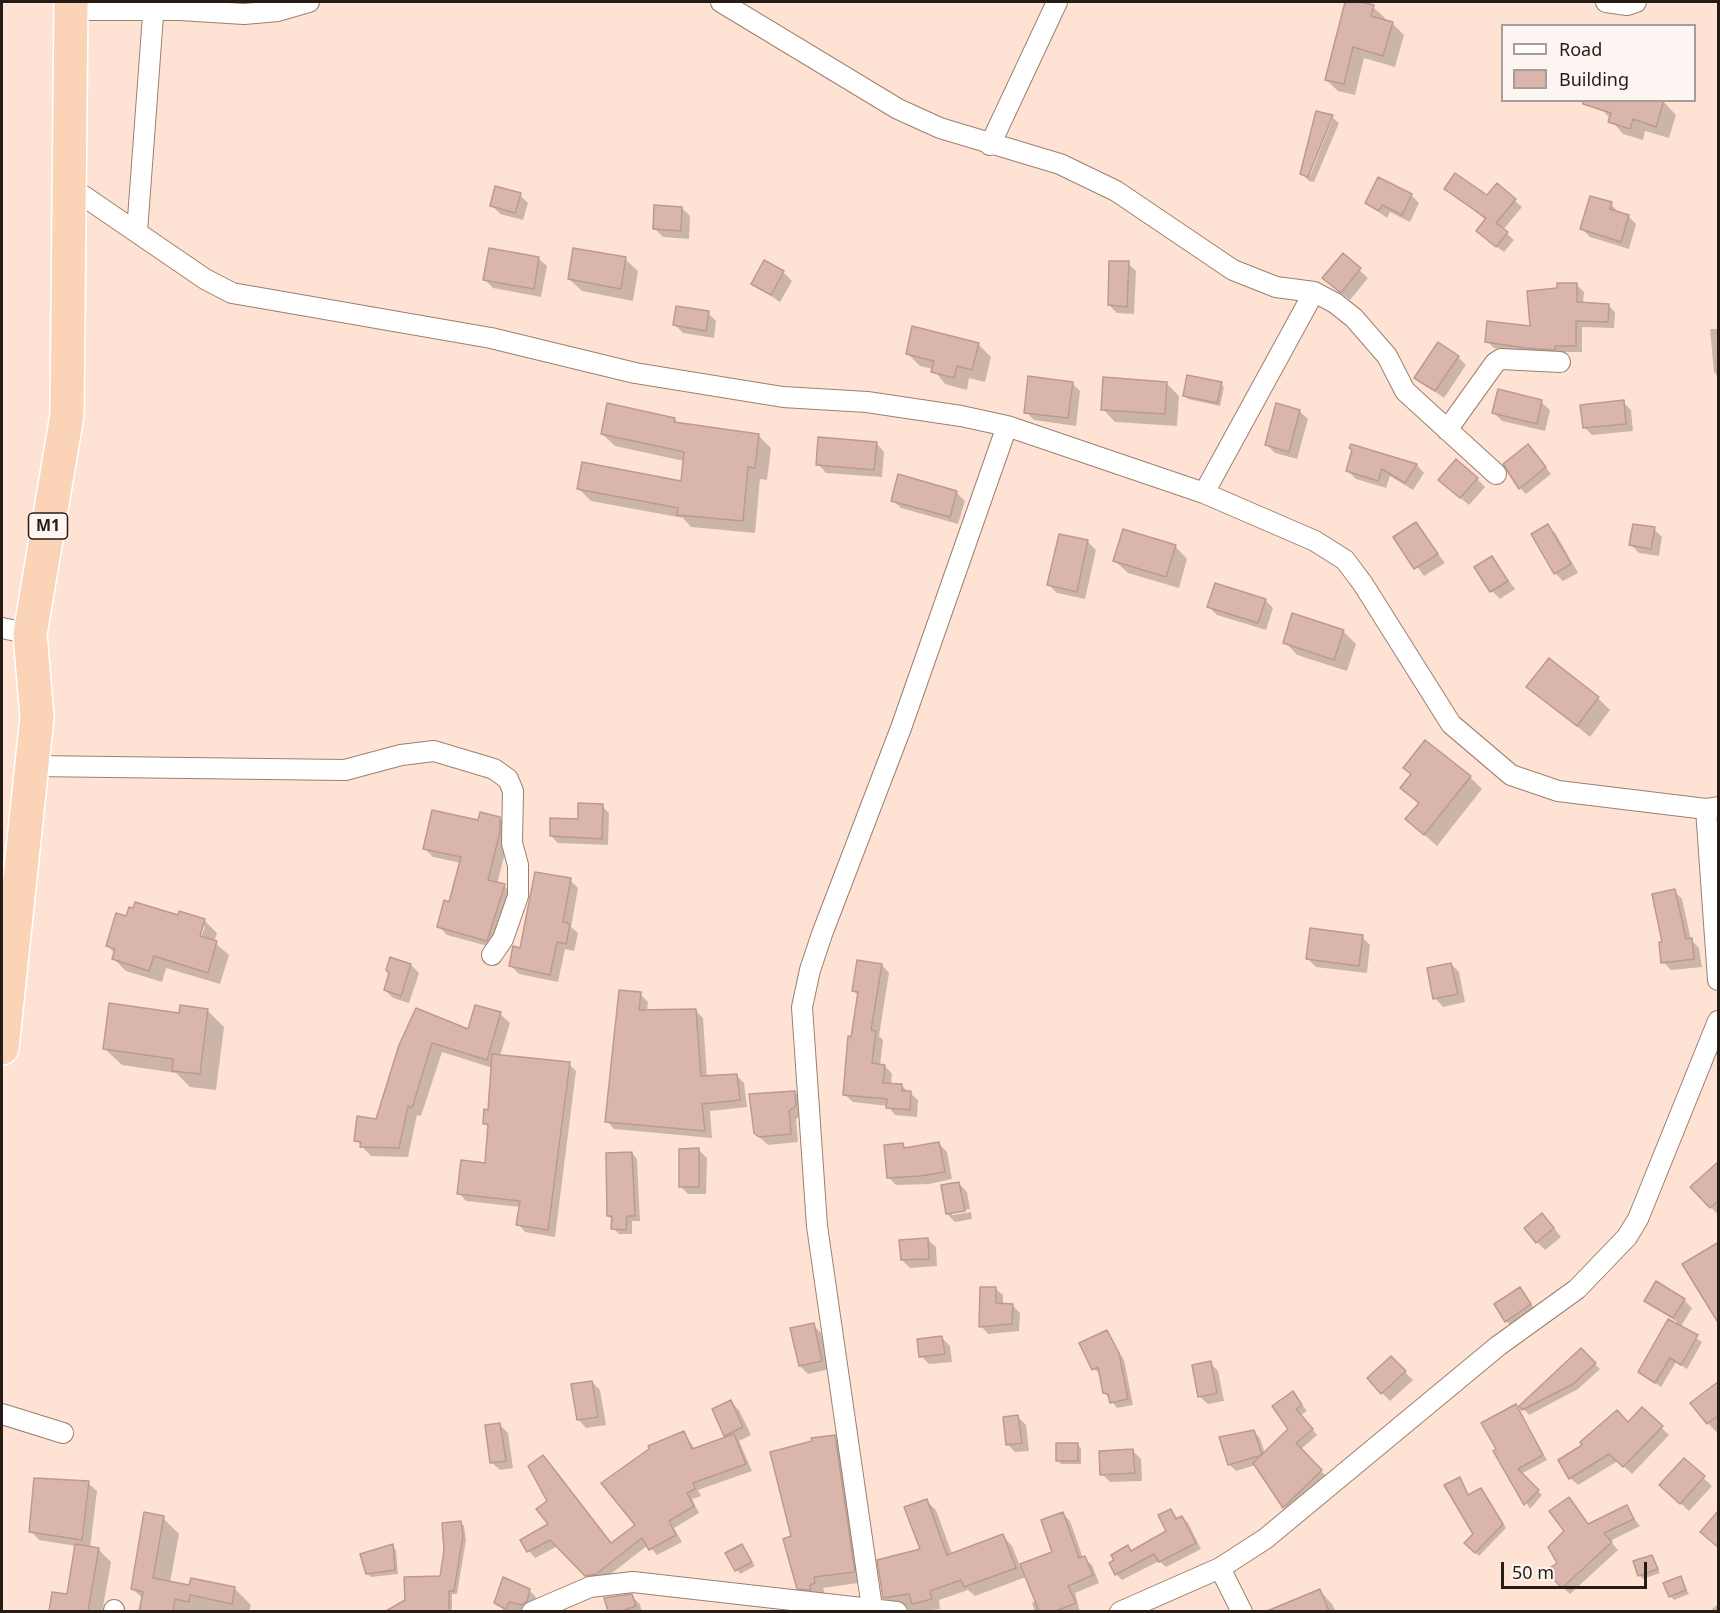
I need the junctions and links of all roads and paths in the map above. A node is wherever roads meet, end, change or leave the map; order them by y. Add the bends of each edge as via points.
1 (309, 2) edge
2 (722, 2) edge
3 (1057, 2) edge
4 (1606, 2) edge
5 (1636, 2) edge
6 (72, 6) edge
7 (154, 6) edge
8 (990, 145) junction
9 (69, 186) junction
10 (137, 232) junction
11 (1314, 292) junction
12 (1560, 362) dead end
13 (1007, 426) junction
14 (1447, 430) junction
15 (1496, 474) dead end
16 (1204, 493) junction
17 (16, 631) edge
18 (32, 766) junction
19 (1712, 808) edge
20 (492, 955) dead end
21 (1719, 980) edge
22 (1719, 1021) edge
23 (2, 1048) edge
24 (2, 1414) edge
25 (63, 1433) dead end
26 (1220, 1568) junction
27 (783, 1605) edge
28 (872, 1608) junction
29 (532, 1611) edge
30 (897, 1611) edge
31 (1120, 1611) edge
32 (1242, 1611) edge

1 - 7 street via 278,11 244,14
2 - 8 street via 898,109
3 - 8 street
4 - 5 street
6 - 7 street
6 - 9 highway, M1
7 - 10 street
8 - 11 street via 1060,164 1089,177 1233,270 1276,287
9 - 10 street
9 - 17 highway, M1 via 67,415
10 - 13 street via 205,279 232,292 491,338 634,373 783,397 867,402
11 - 14 street via 1335,303 1362,326 1387,357 1405,391
11 - 16 street
12 - 14 street via 1501,359
13 - 16 street
13 - 28 street via 901,728 819,943 802,1007 817,1226
14 - 15 street
16 - 19 street via 1315,541 1345,560 1451,724 1511,775 1558,791
17 - 18 highway, M1 via 38,717
18 - 20 street via 345,770 401,755 435,751 494,769 508,779 513,791 512,843 518,865 518,896 503,939
18 - 23 highway, M1
19 - 21 street
22 - 26 street via 1628,1237 1577,1288 1498,1346 1265,1539
24 - 25 street
26 - 31 street
26 - 32 street
27 - 28 street
27 - 29 street via 633,1582 590,1587
28 - 30 street

